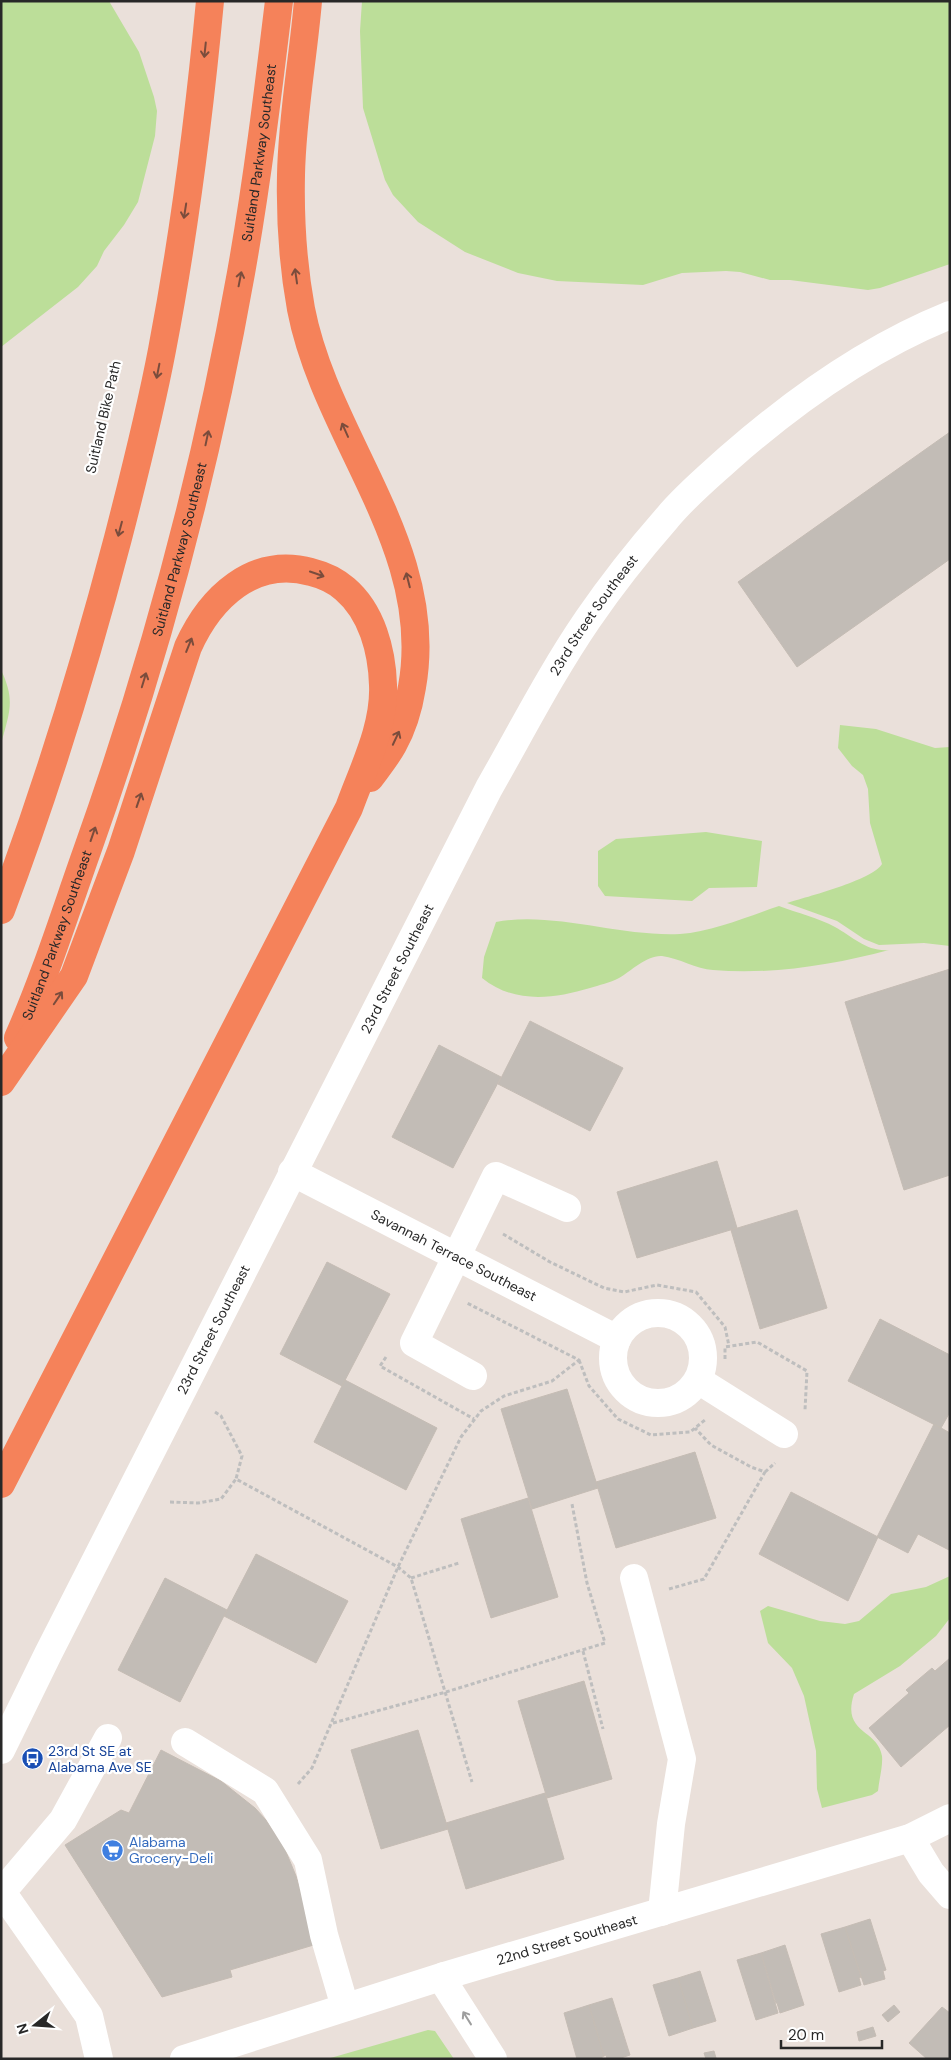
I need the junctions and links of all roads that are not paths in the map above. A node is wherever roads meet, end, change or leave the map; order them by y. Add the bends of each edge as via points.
1 (210, 1) edge
2 (279, 1) edge
3 (308, 1) edge
4 (950, 315) edge
5 (349, 808) junction
6 (1, 910) edge
7 (1, 1076) edge
8 (1, 1082) edge
9 (292, 1172) junction
10 (567, 1208) dead end
11 (457, 1257) junction
12 (617, 1339) junction
13 (473, 1376) dead end
14 (698, 1380) junction
15 (784, 1434) dead end
16 (1, 1484) edge
17 (637, 1588) road end
18 (108, 1738) dead end
19 (185, 1742) dead end
20 (1, 1750) edge
21 (950, 1818) edge
22 (910, 1838) junction
23 (2, 1892) edge
24 (950, 1895) edge
25 (662, 1912) junction
26 (444, 1976) junction
27 (345, 2007) junction
28 (99, 2059) edge
29 (184, 2059) edge
30 (493, 2059) edge

1 -> 6 highway via 186,209 149,414 81,673
7 -> 2 highway, Suitland Parkway Southeast via 45,970 102,808 146,671 187,526 240,275
5 -> 3 highway via 394,744 405,719 415,672 416,648 412,600 401,555 320,373 302,311 292,242 291,174
4 - 9 street, 23rd Street Southeast via 889,344 845,370 754,436 667,517 619,577 560,664 489,788
8 -> 5 highway via 74,976 121,851 180,670 197,628 222,597 250,577 284,568 318,574 345,588 365,613 381,666 383,703 375,736
5 - 16 highway
9 - 11 street, Savannah Terrace Southeast
9 - 20 street, 23rd Street Southeast
10 - 11 street via 496,1176
11 - 12 street, Savannah Terrace Southeast
11 - 13 street via 414,1343
12 - 14 street via 613,1364 626,1390 637,1399 650,1403 671,1402 690,1391
12 - 14 street via 638,1317 652,1313 679,1319 699,1338 703,1367
14 - 15 street
17 - 25 street via 682,1759
18 - 23 street via 63,1820
19 - 27 street via 265,1791 308,1860 324,1936
21 - 22 street, 22nd Street Southeast
22 - 24 street
22 - 25 street, 22nd Street Southeast
23 - 28 street via 89,2016
25 - 26 street, 22nd Street Southeast
26 - 27 street, 22nd Street Southeast
30 -> 26 street via 447,1987
27 - 29 street, 22nd Street Southeast

